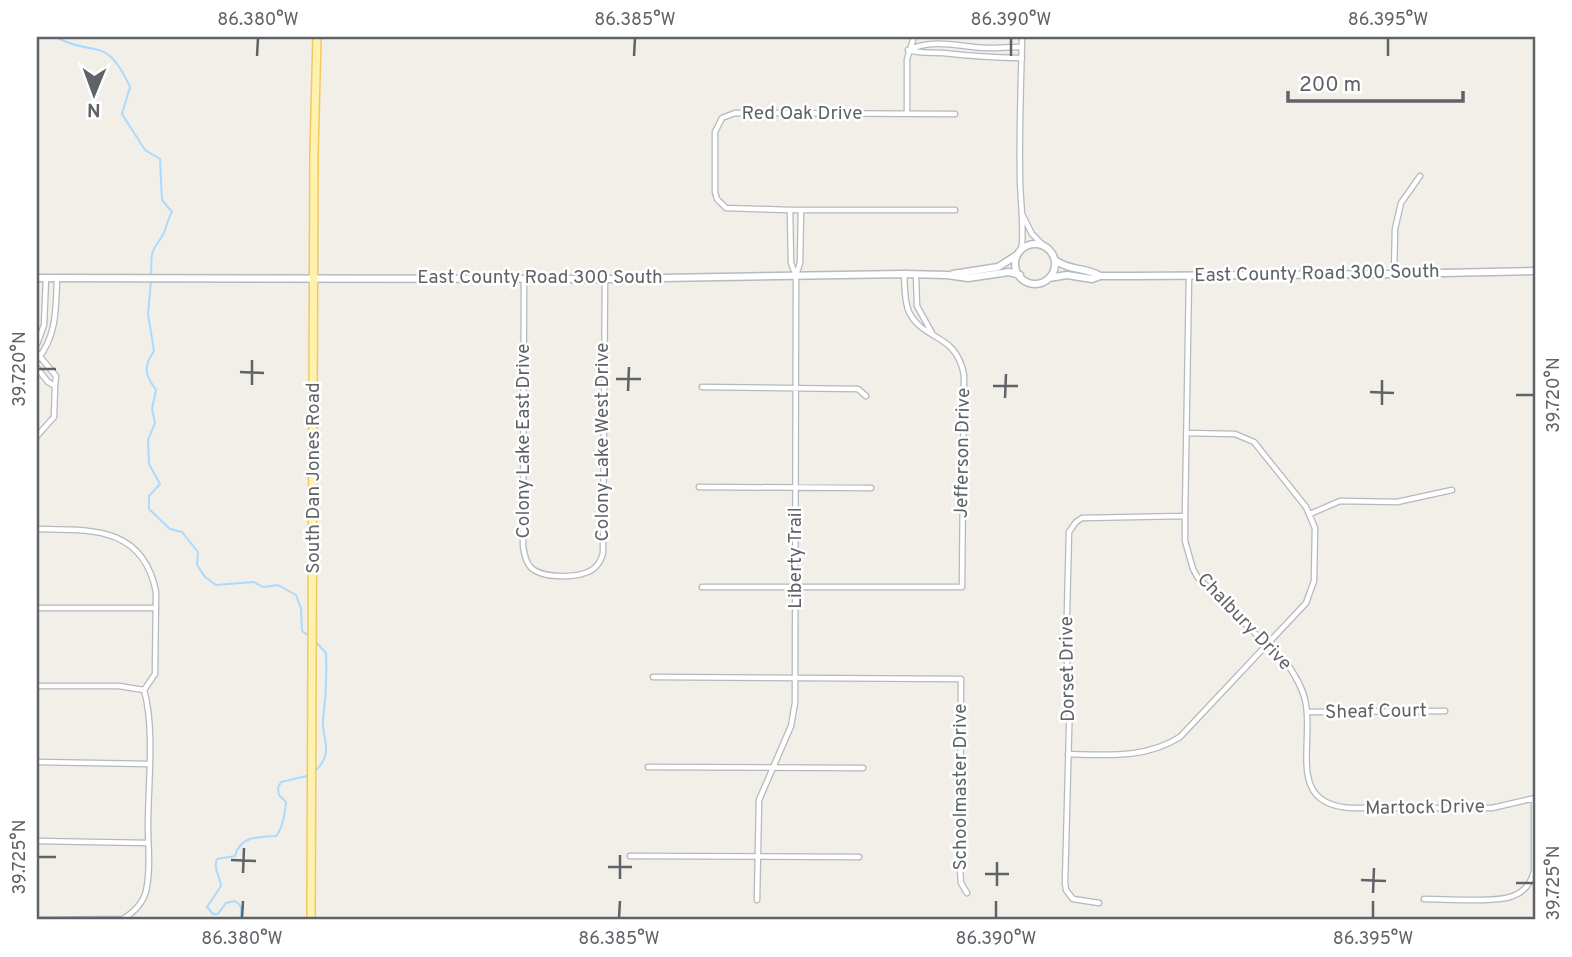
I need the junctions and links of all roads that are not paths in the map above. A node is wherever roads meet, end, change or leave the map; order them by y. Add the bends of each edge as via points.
1 (317, 37) edge
2 (914, 37) edge
3 (939, 37) edge
4 (1022, 37) edge
5 (944, 42) junction
6 (1022, 47) junction
7 (908, 50) junction
8 (1022, 58) junction
9 (907, 113) junction
10 (956, 114) dead end
11 (1420, 176) dead end
12 (790, 210) junction
13 (801, 210) junction
14 (956, 210) dead end
15 (1020, 210) junction
16 (1044, 246) junction
17 (1019, 253) junction
18 (1055, 260) junction
19 (1535, 271) edge
20 (904, 274) junction
21 (1394, 274) junction
22 (916, 275) junction
23 (947, 275) junction
24 (1020, 275) junction
25 (796, 276) junction
26 (1100, 276) junction
27 (1189, 276) junction
28 (37, 278) edge
29 (46, 278) junction
30 (58, 278) junction
31 (314, 278) junction
32 (1049, 278) junction
33 (524, 279) junction
34 (605, 279) junction
35 (46, 310) junction
36 (56, 310) junction
37 (933, 333) junction
38 (37, 344) edge
39 (38, 356) edge
40 (37, 369) edge
41 (55, 386) junction
42 (702, 387) dead end
43 (796, 388) junction
44 (866, 396) dead end
45 (1186, 433) junction
46 (37, 436) edge
47 (699, 488) dead end
48 (796, 488) junction
49 (871, 488) dead end
50 (1452, 490) dead end
51 (1309, 514) junction
52 (1185, 516) junction
53 (37, 529) edge
54 (562, 575) joint
55 (795, 586) junction
56 (702, 587) dead end
57 (37, 608) edge
58 (156, 608) junction
59 (1267, 645) junction
60 (653, 677) dead end
61 (796, 677) junction
62 (37, 686) edge
63 (144, 690) junction
64 (1445, 711) dead end
65 (1307, 712) junction
66 (1068, 754) junction
67 (37, 762) edge
68 (149, 764) junction
69 (648, 767) dead end
70 (771, 767) junction
71 (863, 768) dead end
72 (1317, 796) joint
73 (1534, 798) edge
74 (37, 841) edge
75 (148, 843) junction
76 (630, 856) dead end
77 (758, 857) junction
78 (859, 857) dead end
79 (967, 893) dead end
80 (1424, 899) dead end
81 (757, 900) dead end
82 (1099, 903) dead end
83 (37, 920) edge
84 (123, 920) edge
85 (311, 920) edge

1 - 31 main road, South Dan Jones Road
2 - 7 street
3 - 5 street
4 - 6 street
5 - 6 street
5 - 7 street
6 - 8 street
7 - 8 street via 985,59
7 - 9 street
8 - 15 street
9 - 10 street, Red Oak Drive
9 - 12 street, Red Oak Drive via 735,113 722,118 715,132 715,192 721,204 734,209
11 - 21 street via 1401,203
12 - 13 street, Red Oak Drive
12 - 25 street, Liberty Trail via 791,263
13 - 14 street, Red Oak Drive
13 - 25 street
15 - 16 street
15 - 17 street via 1024,239
16 - 17 street via 1032,244
16 - 18 street
17 - 23 street, East County Road 300 South via 998,267
17 - 24 street via 1016,266
18 - 26 street, East County Road 300 South
18 - 32 street
19 - 21 street, East County Road 300 South
20 - 22 street, East County Road 300 South
20 - 25 street, East County Road 300 South
20 - 37 street, Jefferson Drive via 910,313 919,326
21 - 27 street, East County Road 300 South
22 - 23 street, East County Road 300 South
22 - 37 street, Jefferson Drive via 917,306
23 - 24 street, East County Road 300 South
24 - 32 street via 1034,283
25 - 34 street, East County Road 300 South
25 - 43 street, Liberty Trail
26 - 27 street, East County Road 300 South
26 - 32 street, East County Road 300 South
27 - 45 street, Chalbury Drive
28 - 29 street, East County Road 300 South
29 - 30 street, East County Road 300 South
29 - 35 street
30 - 31 street, East County Road 300 South
30 - 36 street
31 - 33 street, East County Road 300 South
31 - 85 main road, South Dan Jones Road
33 - 34 street, East County Road 300 South
33 - 54 street, Colony Lake East Drive via 524,550 534,570
34 - 54 street, Colony Lake West Drive via 603,553 591,571
35 - 36 street
35 - 38 street
36 - 39 street via 52,336
37 - 55 street, Jefferson Drive via 957,354 964,375 962,587
39 - 41 street via 56,376
40 - 41 street
41 - 46 street via 54,417
42 - 43 street
43 - 44 street via 858,388
43 - 48 street, Liberty Trail
45 - 51 street via 1235,434 1254,442
45 - 52 street, Chalbury Drive
47 - 48 street
48 - 49 street
48 - 55 street, Liberty Trail
50 - 51 street via 1397,502 1340,501
51 - 59 street via 1315,527 1311,593
52 - 59 street, Chalbury Drive via 1185,541 1198,578
52 - 66 street, Dorset Drive via 1083,518 1069,532
53 - 58 street via 91,530 121,540 149,571
55 - 56 street
55 - 61 street, Liberty Trail
57 - 58 street
58 - 63 street via 155,674
59 - 65 street, Chalbury Drive via 1296,677
59 - 66 street via 1172,742 1136,754
60 - 61 street
61 - 70 street, Liberty Trail via 793,719
61 - 79 street, Schoolmaster Drive via 961,679 960,869
62 - 63 street
63 - 68 street via 149,706
64 - 65 street, Sheaf Court
65 - 72 street, Chalbury Drive via 1307,775
66 - 82 street, Dorset Drive via 1066,890 1073,899
67 - 68 street
68 - 75 street
69 - 70 street
70 - 71 street
70 - 77 street, Liberty Trail via 759,800
72 - 73 street, Martock Drive via 1330,805 1352,808 1492,807
73 - 80 street via 1534,872 1526,887 1505,898
74 - 75 street
75 - 84 street via 146,891 135,911
76 - 77 street
77 - 78 street
77 - 81 street, Liberty Trail
83 - 84 street

